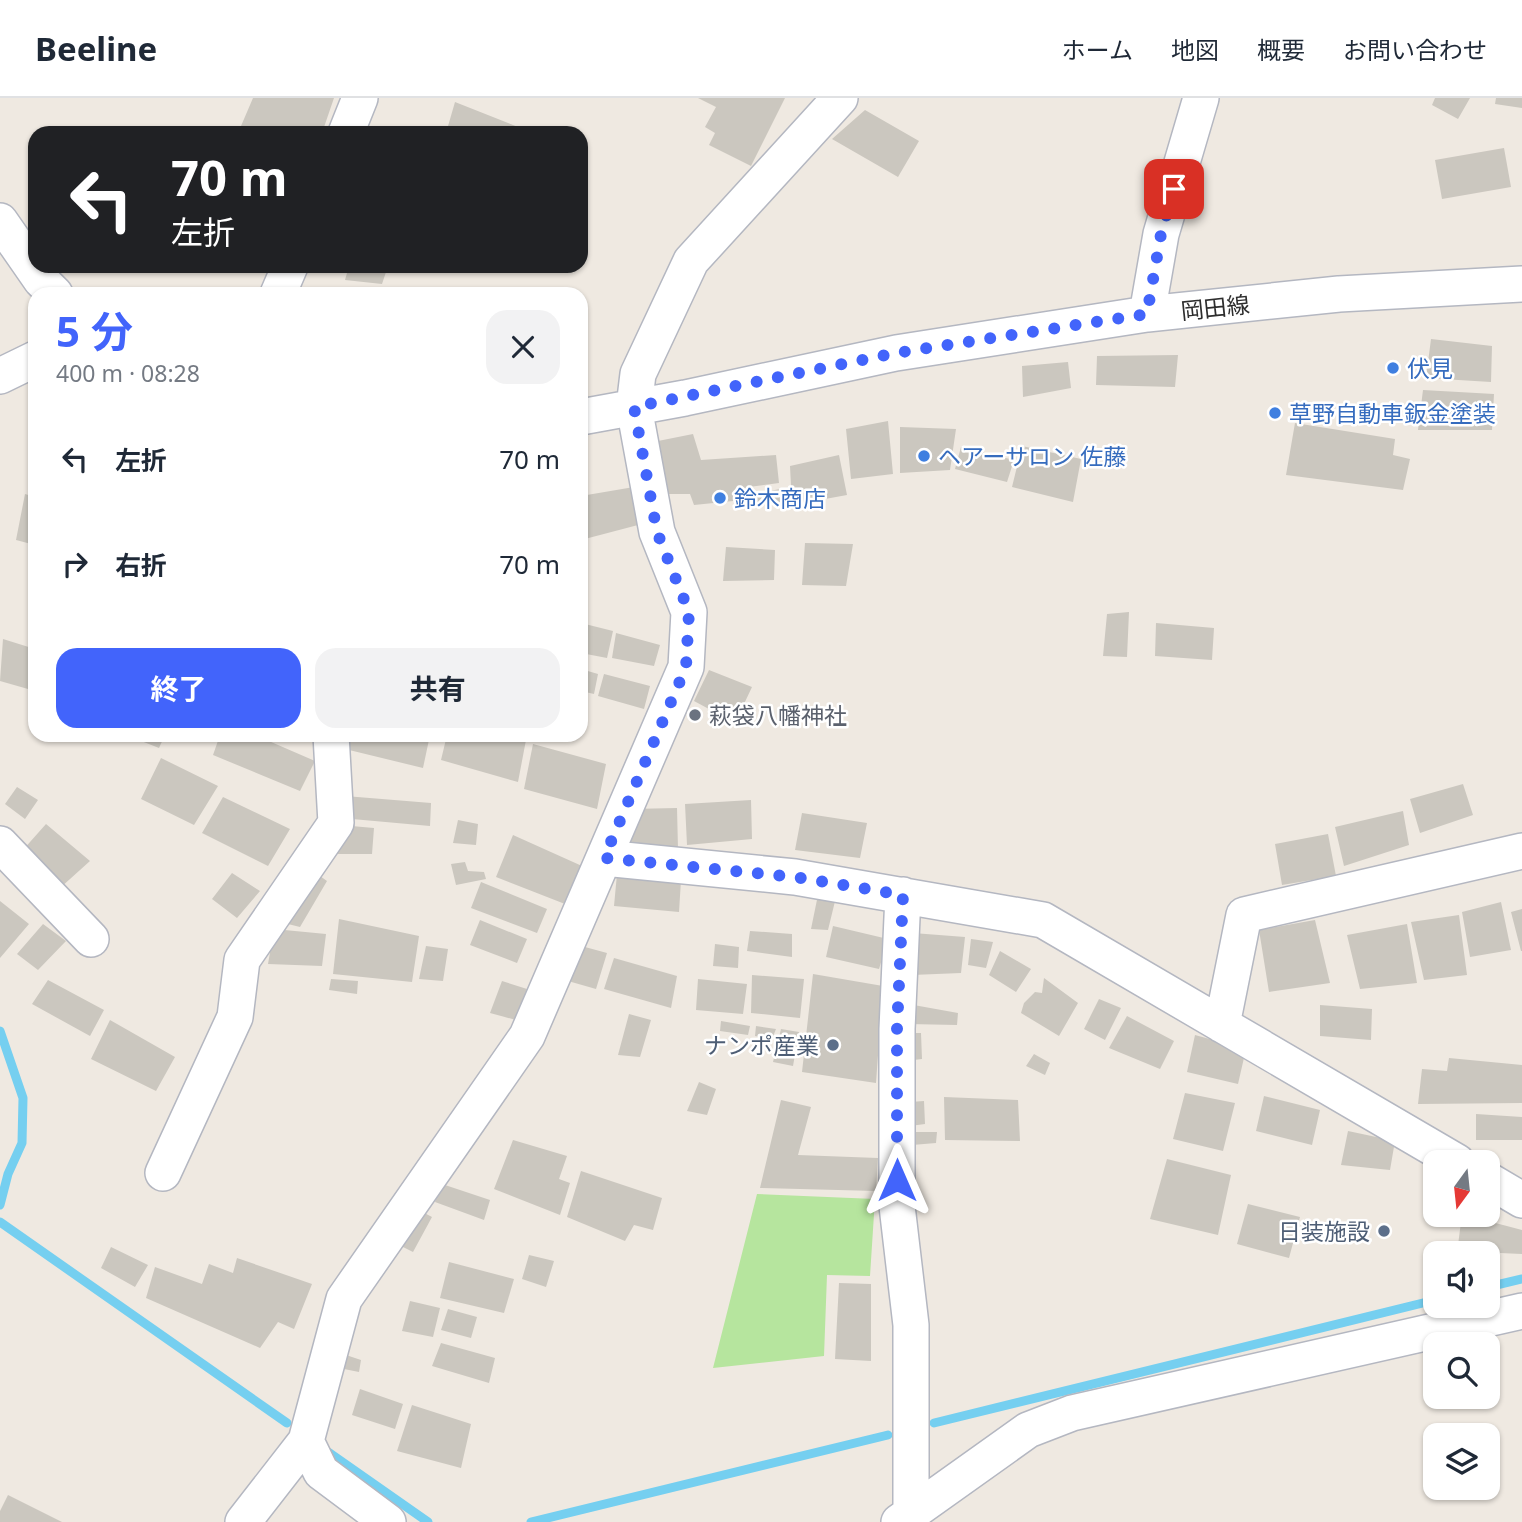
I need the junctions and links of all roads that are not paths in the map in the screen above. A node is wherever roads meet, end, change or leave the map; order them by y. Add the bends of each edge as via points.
1 (360, 98) edge
2 (840, 98) edge
3 (1201, 98) edge
4 (349, 126) edge
5 (0, 221) edge
6 (28, 261) edge
7 (36, 273) edge
8 (1522, 285) edge
9 (48, 287) edge
10 (1147, 314) junction
11 (28, 362) edge
12 (0, 376) edge
13 (634, 407) junction
14 (588, 416) edge
15 (331, 742) edge
16 (0, 844) edge
17 (1522, 851) edge
18 (604, 858) junction
19 (903, 895) junction
20 (90, 939) dead end
21 (1222, 1024) junction
22 (1437, 1150) edge
23 (163, 1173) dead end
24 (1500, 1187) edge
25 (1522, 1200) edge
26 (1522, 1311) edge
27 (306, 1441) junction
28 (905, 1518) edge
29 (243, 1522) edge
30 (388, 1522) edge

1 - 4 street
2 - 13 street via 691,261 638,374
3 - 10 street via 1161,234
5 - 6 street
7 - 9 street
8 - 10 street, 岡田線 via 1339,294
10 - 13 street, 岡田線 via 896,353
11 - 12 street
13 - 14 street, 岡田線
13 - 18 street via 657,532 689,612 686,667
15 - 23 street via 336,823 242,960 235,1017
16 - 20 street
17 - 21 street via 1244,915
18 - 19 street via 795,877
18 - 27 street via 527,1036 344,1299
19 - 21 street via 1043,920
19 - 28 street via 897,1206 911,1325
21 - 22 street
24 - 25 street
26 - 28 street via 1072,1413 1028,1430
27 - 29 street
27 - 30 street via 321,1472

